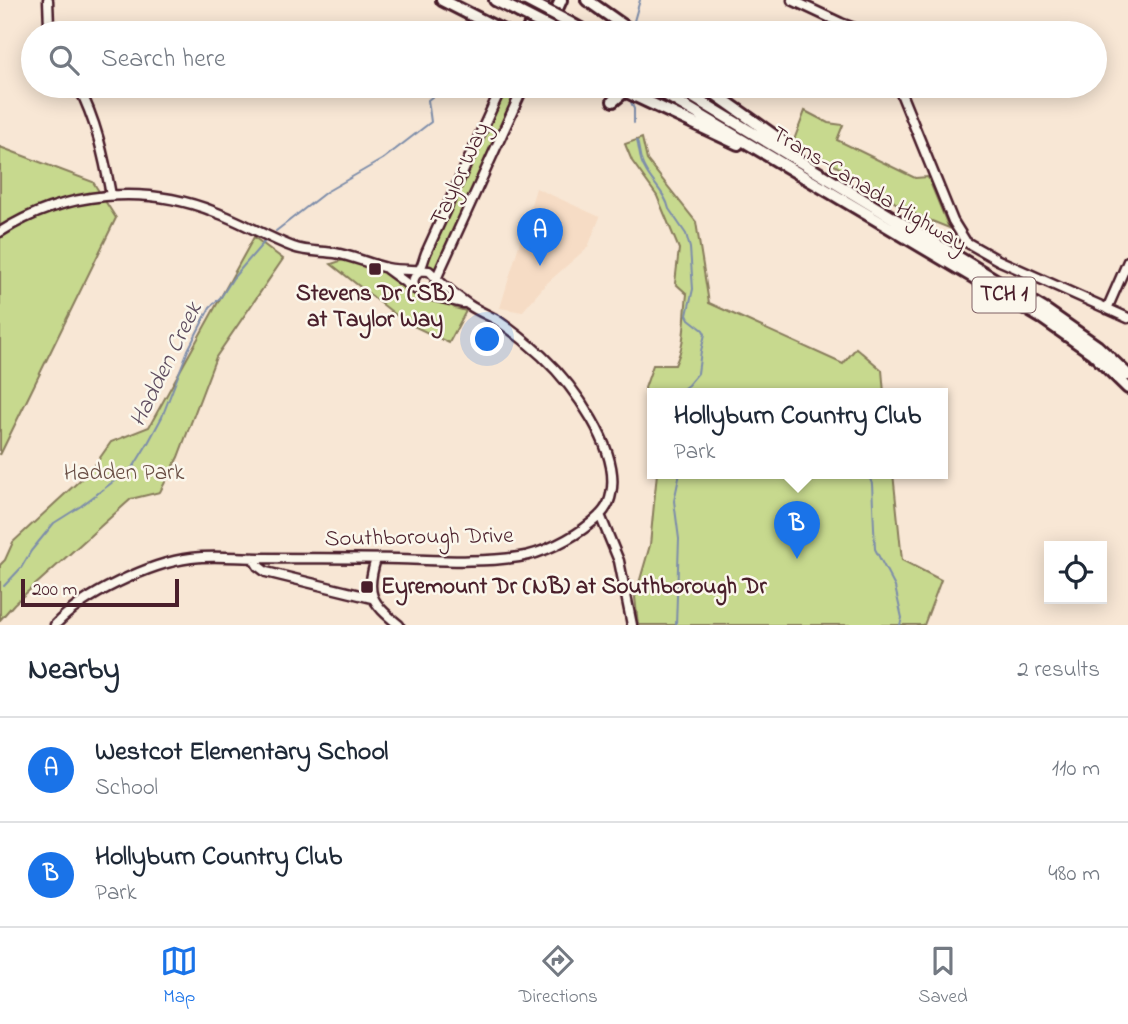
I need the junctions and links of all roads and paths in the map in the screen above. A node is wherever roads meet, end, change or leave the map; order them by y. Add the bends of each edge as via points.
1 (48, 0) edge
2 (442, 0) edge
3 (495, 0) edge
4 (526, 0) edge
5 (543, 0) edge
6 (582, 0) edge
7 (587, 0) edge
8 (792, 0) edge
9 (560, 2) edge
10 (608, 15) junction
11 (49, 21) edge
12 (483, 21) edge
13 (532, 21) edge
14 (537, 21) edge
15 (551, 21) edge
16 (566, 21) edge
17 (617, 21) edge
18 (837, 21) edge
19 (84, 98) edge
20 (497, 98) edge
21 (519, 98) edge
22 (615, 98) edge
23 (641, 98) edge
24 (672, 98) edge
25 (696, 98) edge
26 (720, 98) edge
27 (903, 98) edge
28 (613, 101) dead end
29 (839, 185) junction
30 (111, 195) junction
31 (869, 216) junction
32 (0, 232) edge
33 (426, 253) junction
34 (1128, 261) edge
35 (385, 267) junction
36 (408, 270) junction
37 (419, 271) junction
38 (436, 279) junction
39 (415, 289) junction
40 (425, 294) junction
41 (470, 305) junction
42 (1107, 309) junction
43 (1128, 318) edge
44 (1128, 375) edge
45 (1128, 388) edge
46 (600, 515) junction
47 (253, 558) junction
48 (376, 559) junction
49 (372, 598) junction
50 (55, 625) edge
51 (399, 625) edge
52 (632, 625) edge

1 - 11 street
2 - 12 highway
3 - 14 highway, bridge
4 - 16 highway, bridge
5 - 13 highway
6 - 10 highway
7 - 10 highway
8 - 18 street
9 - 15 highway
10 - 17 highway
19 - 30 street
20 - 33 street, Taylor Way
21 - 38 street, Taylor Way
22 - 28 highway
23 - 31 highway via 728,139
24 - 31 highway, Trans-Canada Highway / TCH 1
25 - 29 highway, Trans-Canada Highway / TCH 1
26 - 29 highway
27 - 42 street via 961,235 998,260
29 - 44 highway, Trans-Canada Highway / TCH 1 via 1060,319
30 - 32 street via 61,204
30 - 35 street via 189,203 296,248 337,253
31 - 45 highway, Trans-Canada Highway / TCH 1 via 1062,331
33 - 36 street, Taylor Way
33 - 37 street, Taylor Way
34 - 42 street
35 - 36 street
35 - 39 street
36 - 37 street
37 - 38 street via 429,271
37 - 39 street via 413,278
38 - 40 street via 435,288
38 - 41 street
39 - 40 street
40 - 41 street
41 - 46 street via 511,330 544,358 583,407 612,466 611,494
42 - 43 street
46 - 48 street, Southborough Drive via 553,546 523,557
46 - 52 street via 619,561
47 - 48 street, Southborough Drive
47 - 49 street via 266,572
47 - 50 street, Southborough Drive via 191,558 163,564 96,594
48 - 49 street
49 - 51 street

